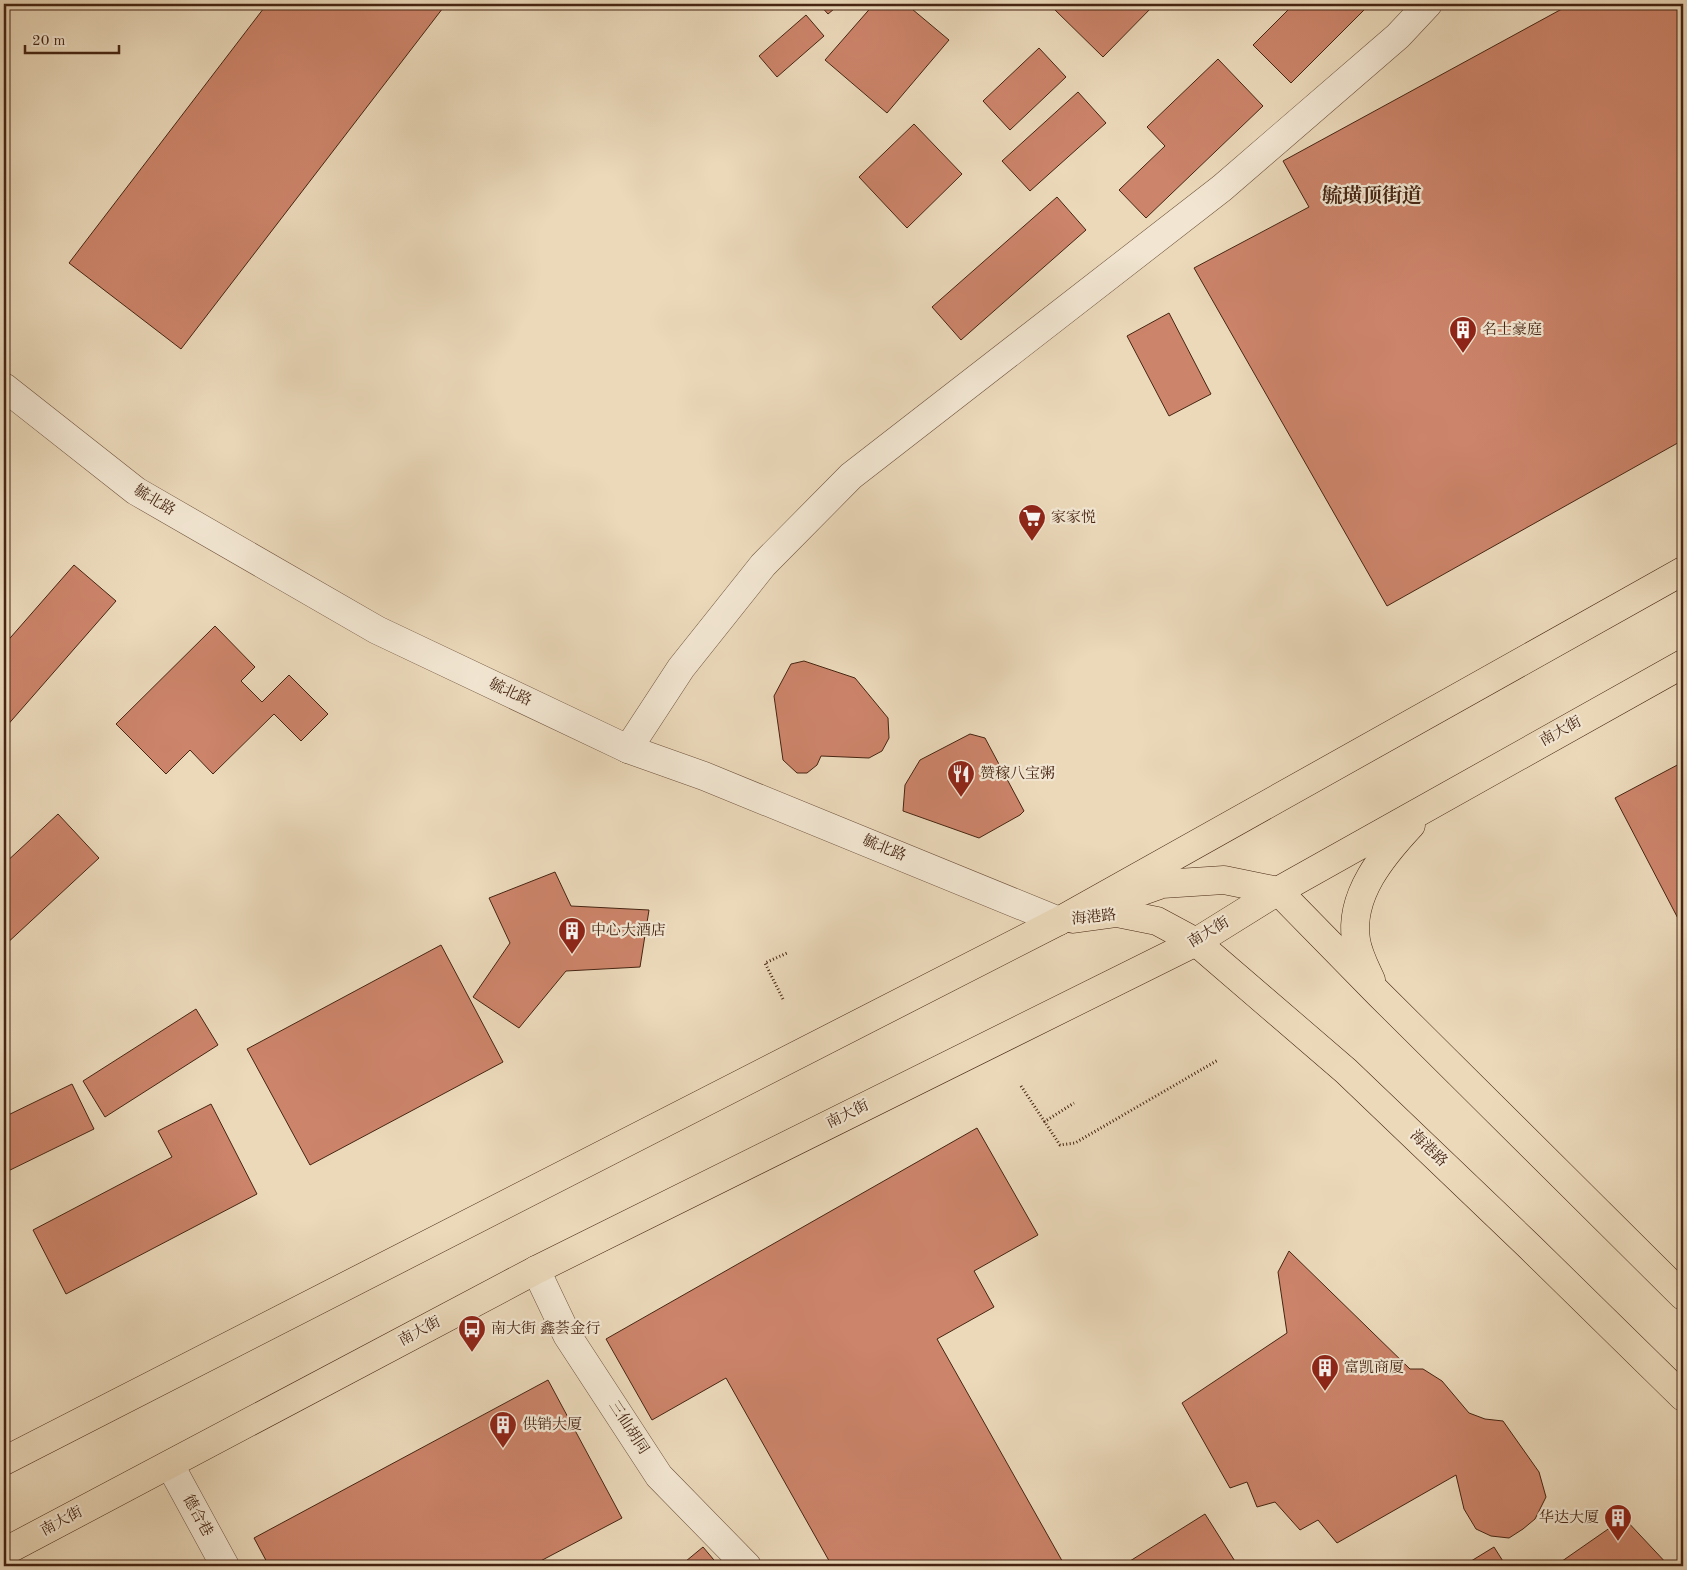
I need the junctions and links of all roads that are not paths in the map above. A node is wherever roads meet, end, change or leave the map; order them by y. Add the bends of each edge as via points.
1 (1428, 4) edge
2 (4, 387) edge
3 (1683, 571) edge
4 (1683, 664) edge
5 (628, 749) junction
6 (1429, 806) junction
7 (1278, 891) junction
8 (1058, 921) junction
9 (1196, 942) junction
10 (1379, 994) junction
11 (536, 1270) junction
12 (1683, 1296) edge
13 (1683, 1397) edge
14 (4, 1461) edge
15 (170, 1465) junction
16 (4, 1552) edge
17 (225, 1566) edge
18 (747, 1566) edge

1 - 5 street via 1398,36 1222,188 851,476 758,573 681,668
2 - 5 street, 毓北路 via 153,501 377,630
3 - 8 main road
4 - 6 main road, 南大街
5 - 8 street, 毓北路 via 704,776
6 - 7 main road, 南大街
6 - 10 main road via 1390,848 1373,872 1356,916 1356,940 1362,962
7 - 8 main road, 海港路 via 1224,880 1162,884
7 - 9 main road, 南大街
7 - 10 main road
8 - 9 main road, 海港路 via 1117,913 1157,921
8 - 14 main road
9 - 11 main road, 南大街
9 - 13 main road, 海港路 via 1346,1071
10 - 12 main road
11 - 15 main road, 南大街
11 - 18 street, 三仙胡同 via 567,1335 659,1476
15 - 16 main road, 南大街
15 - 17 street, 德合巷

